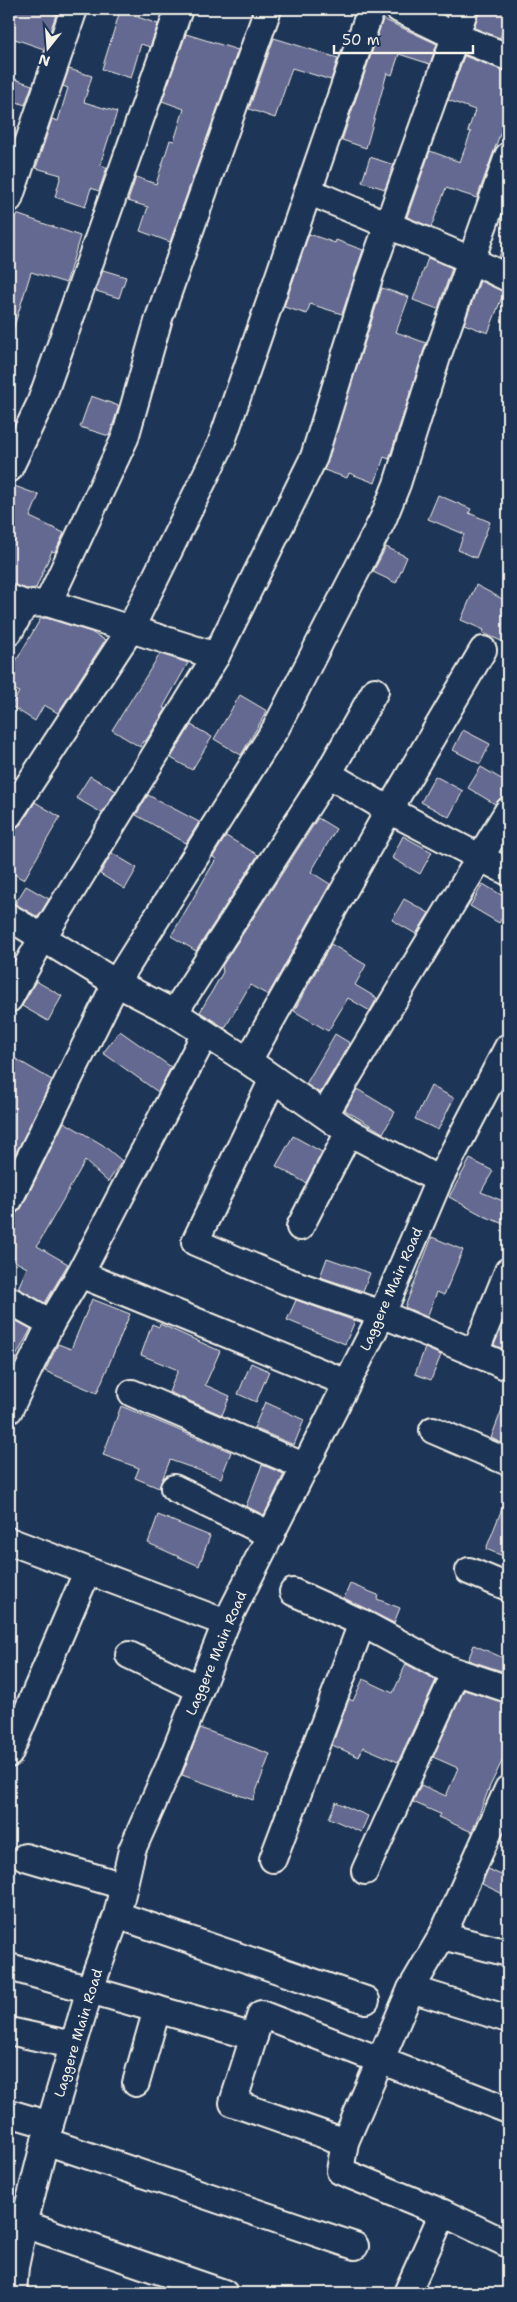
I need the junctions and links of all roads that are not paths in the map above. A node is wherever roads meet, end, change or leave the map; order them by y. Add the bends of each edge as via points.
1 (74, 9) edge
2 (179, 9) edge
3 (268, 9) edge
4 (370, 9) edge
5 (399, 9) edge
6 (465, 9) edge
7 (456, 36) junction
8 (508, 57) edge
9 (508, 156) edge
10 (308, 191) junction
11 (9, 199) edge
12 (388, 224) junction
13 (471, 260) junction
14 (508, 278) edge
15 (9, 469) edge
16 (27, 602) edge
17 (130, 630) junction
18 (9, 632) edge
19 (482, 650) dead end
20 (216, 656) junction
21 (375, 691) dead end
22 (328, 774) junction
23 (389, 810) junction
24 (508, 811) edge
25 (9, 815) edge
26 (480, 857) junction
27 (508, 872) edge
28 (9, 917) edge
29 (43, 937) junction
30 (116, 983) junction
31 (9, 999) edge
32 (174, 1013) junction
33 (205, 1034) junction
34 (508, 1047) edge
35 (248, 1061) junction
36 (273, 1079) junction
37 (324, 1114) junction
38 (349, 1132) junction
39 (439, 1180) junction
40 (9, 1200) edge
41 (300, 1227) dead end
42 (508, 1272) edge
43 (80, 1274) junction
44 (9, 1300) edge
45 (382, 1314) junction
46 (51, 1323) junction
47 (475, 1353) junction
48 (508, 1367) edge
49 (347, 1382) junction
50 (132, 1393) dead end
51 (9, 1410) edge
52 (433, 1430) dead end
53 (508, 1462) edge
54 (306, 1467) junction
55 (174, 1488) dead end
56 (271, 1536) junction
57 (9, 1541) edge
58 (469, 1570) dead end
59 (87, 1572) junction
60 (508, 1586) edge
61 (293, 1592) dead end
62 (226, 1623) junction
63 (362, 1623) junction
64 (129, 1656) dead end
65 (456, 1672) junction
66 (200, 1689) junction
67 (508, 1689) edge
68 (9, 1754) edge
69 (508, 1789) edge
70 (25, 1857) dead end
71 (274, 1860) dead end
72 (365, 1871) dead end
73 (124, 1886) junction
74 (117, 1915) junction
75 (442, 1936) junction
76 (508, 1954) edge
77 (13, 1968) dead end
78 (90, 1989) junction
79 (411, 1989) junction
80 (366, 2000) dead end
81 (157, 2009) junction
82 (508, 2019) edge
83 (9, 2031) edge
84 (254, 2037) junction
85 (73, 2045) junction
86 (380, 2060) junction
87 (136, 2082) dead end
88 (508, 2110) edge
89 (9, 2113) edge
90 (47, 2133) junction
91 (345, 2142) junction
92 (443, 2214) junction
93 (16, 2223) edge
94 (508, 2244) edge
95 (355, 2246) dead end
96 (13, 2293) edge
97 (224, 2293) edge
98 (407, 2293) edge

1 - 11 street
2 - 15 street via 40,404
3 - 16 street via 159,318 125,438
4 - 10 street
5 - 7 street
6 - 7 street
7 - 8 street
7 - 12 street
9 - 13 street
10 - 12 street
10 - 17 street via 221,444
12 - 13 street
12 - 20 street via 314,456
13 - 14 street
13 - 30 street via 383,519 276,728
16 - 17 street
16 - 18 street
17 - 20 street
17 - 25 street
19 - 23 street
20 - 29 street
21 - 22 street
22 - 23 street
22 - 32 street
23 - 26 street
23 - 35 street
24 - 26 street
26 - 27 street
26 - 37 street
28 - 29 street
29 - 30 street
29 - 31 street
30 - 32 street
30 - 40 street
32 - 33 street
33 - 35 street
33 - 43 street
34 - 39 street, Laggere Main Road
35 - 36 street
36 - 37 street
36 - 45 street via 195,1242 286,1281
37 - 38 street
38 - 39 street
38 - 41 street
39 - 45 street, Laggere Main Road
42 - 47 street
43 - 46 street
43 - 49 street
44 - 46 street
45 - 47 street
45 - 49 street, Laggere Main Road
46 - 51 street
47 - 48 street
49 - 54 street, Laggere Main Road
50 - 54 street
52 - 53 street
54 - 56 street, Laggere Main Road
55 - 56 street
56 - 62 street, Laggere Main Road
57 - 59 street
58 - 60 street
59 - 62 street
59 - 68 street
61 - 63 street
62 - 66 street, Laggere Main Road
63 - 65 street
63 - 71 street
64 - 66 street
65 - 67 street
65 - 72 street
66 - 73 street, Laggere Main Road via 132,1850
69 - 75 street
70 - 73 street
73 - 74 street, Laggere Main Road
74 - 78 street, Laggere Main Road
74 - 80 street
75 - 76 street
75 - 79 street
77 - 78 street
78 - 81 street
78 - 85 street, Laggere Main Road
79 - 82 street
79 - 86 street
81 - 84 street
81 - 87 street
83 - 85 street
84 - 86 street via 261,2014
84 - 91 street via 233,2102
85 - 90 street, Laggere Main Road
86 - 88 street
86 - 91 street
89 - 90 street
90 - 93 street, Laggere Main Road
90 - 95 street
91 - 92 street via 340,2170
92 - 94 street
92 - 98 street
93 - 96 street, Laggere Main Road
93 - 97 street

